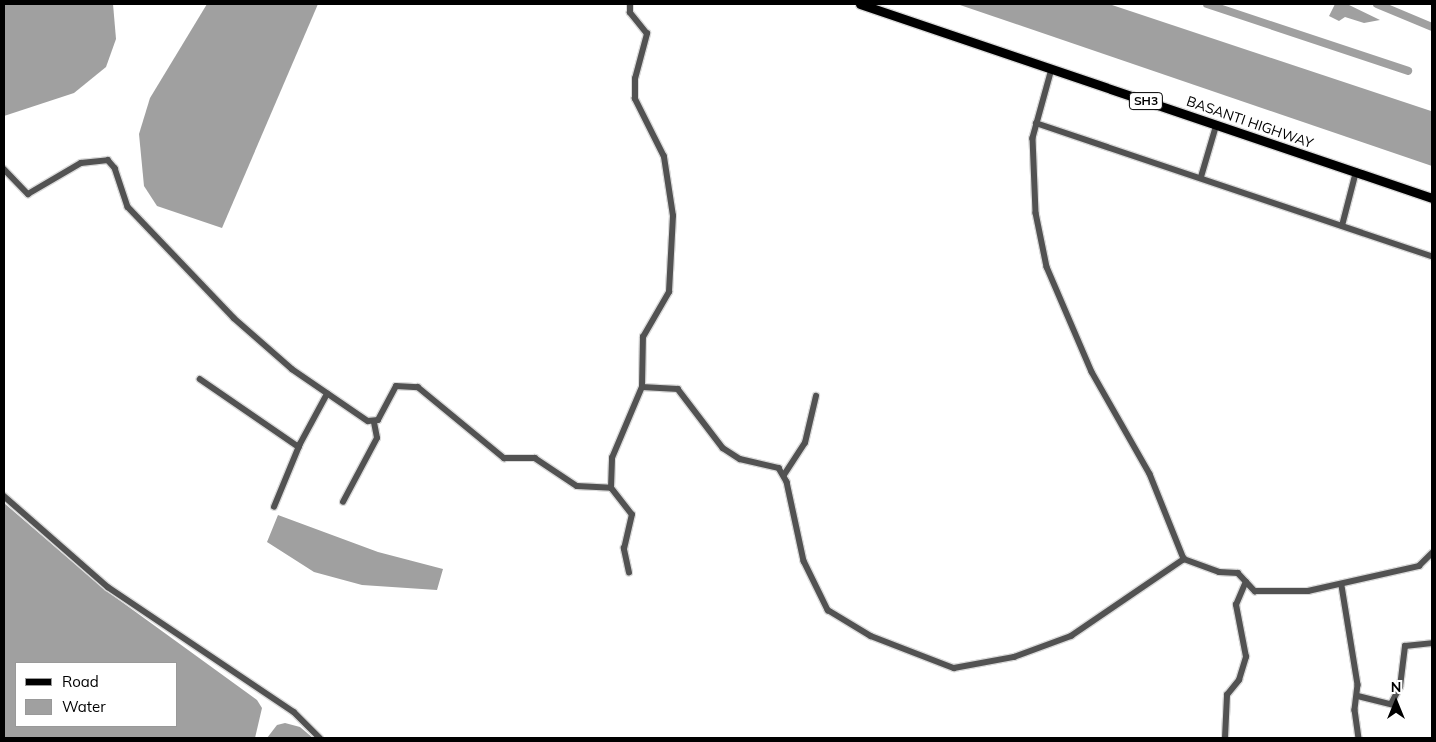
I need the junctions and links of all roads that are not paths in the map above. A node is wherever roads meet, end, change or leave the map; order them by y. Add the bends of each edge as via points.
1 (630, 4) edge
2 (860, 4) edge
3 (1052, 69) junction
4 (1036, 123) junction
5 (1216, 126) junction
6 (4, 169) edge
7 (1356, 172) junction
8 (1201, 177) junction
9 (1432, 198) edge
10 (1342, 226) junction
11 (1432, 256) edge
12 (200, 379) dead end
13 (642, 387) junction
14 (327, 394) junction
15 (816, 396) dead end
16 (374, 423) junction
17 (299, 447) junction
18 (784, 475) junction
19 (611, 488) junction
20 (4, 496) edge
21 (343, 502) dead end
22 (274, 507) dead end
23 (1432, 553) edge
24 (1184, 559) junction
25 (629, 574) dead end
26 (1246, 582) junction
27 (1342, 586) junction
28 (1432, 643) edge
29 (1358, 696) junction
30 (320, 738) edge
31 (1225, 738) edge
32 (1360, 738) edge

1 - 13 street via 630,13 646,31 635,79 635,99 662,149 673,198 669,292 643,337
2 - 3 main road, BASANTI HIGHWAY / SH3
3 - 4 street
3 - 5 main road, BASANTI HIGHWAY / SH3
4 - 8 street
4 - 24 street via 1036,213 1054,288 1092,372 1150,474
5 - 7 main road, BASANTI HIGHWAY / SH3
5 - 8 street
6 - 14 street via 28,194 81,163 108,160 134,215 234,318
7 - 9 main road, BASANTI HIGHWAY / SH3
7 - 10 street
8 - 10 street
10 - 11 street
12 - 17 street
13 - 18 street via 678,389 723,448 740,459 775,465
13 - 19 street via 612,458
14 - 16 street
14 - 17 street
15 - 18 street via 805,444
16 - 19 street via 396,386 418,387 504,458 535,458 576,486
16 - 21 street via 377,438
17 - 22 street
18 - 24 street via 804,561 824,606 871,636 954,668 1014,657 1071,636
19 - 25 street via 632,515 624,549
20 - 30 street via 108,587 280,702
23 - 27 street via 1419,566
24 - 26 street via 1219,572 1238,573
26 - 27 street via 1255,591 1308,591
26 - 31 street via 1236,605 1246,657 1239,680 1227,695
27 - 29 street
28 - 29 street via 1405,646 1400,687 1391,704
29 - 32 street via 1355,714

